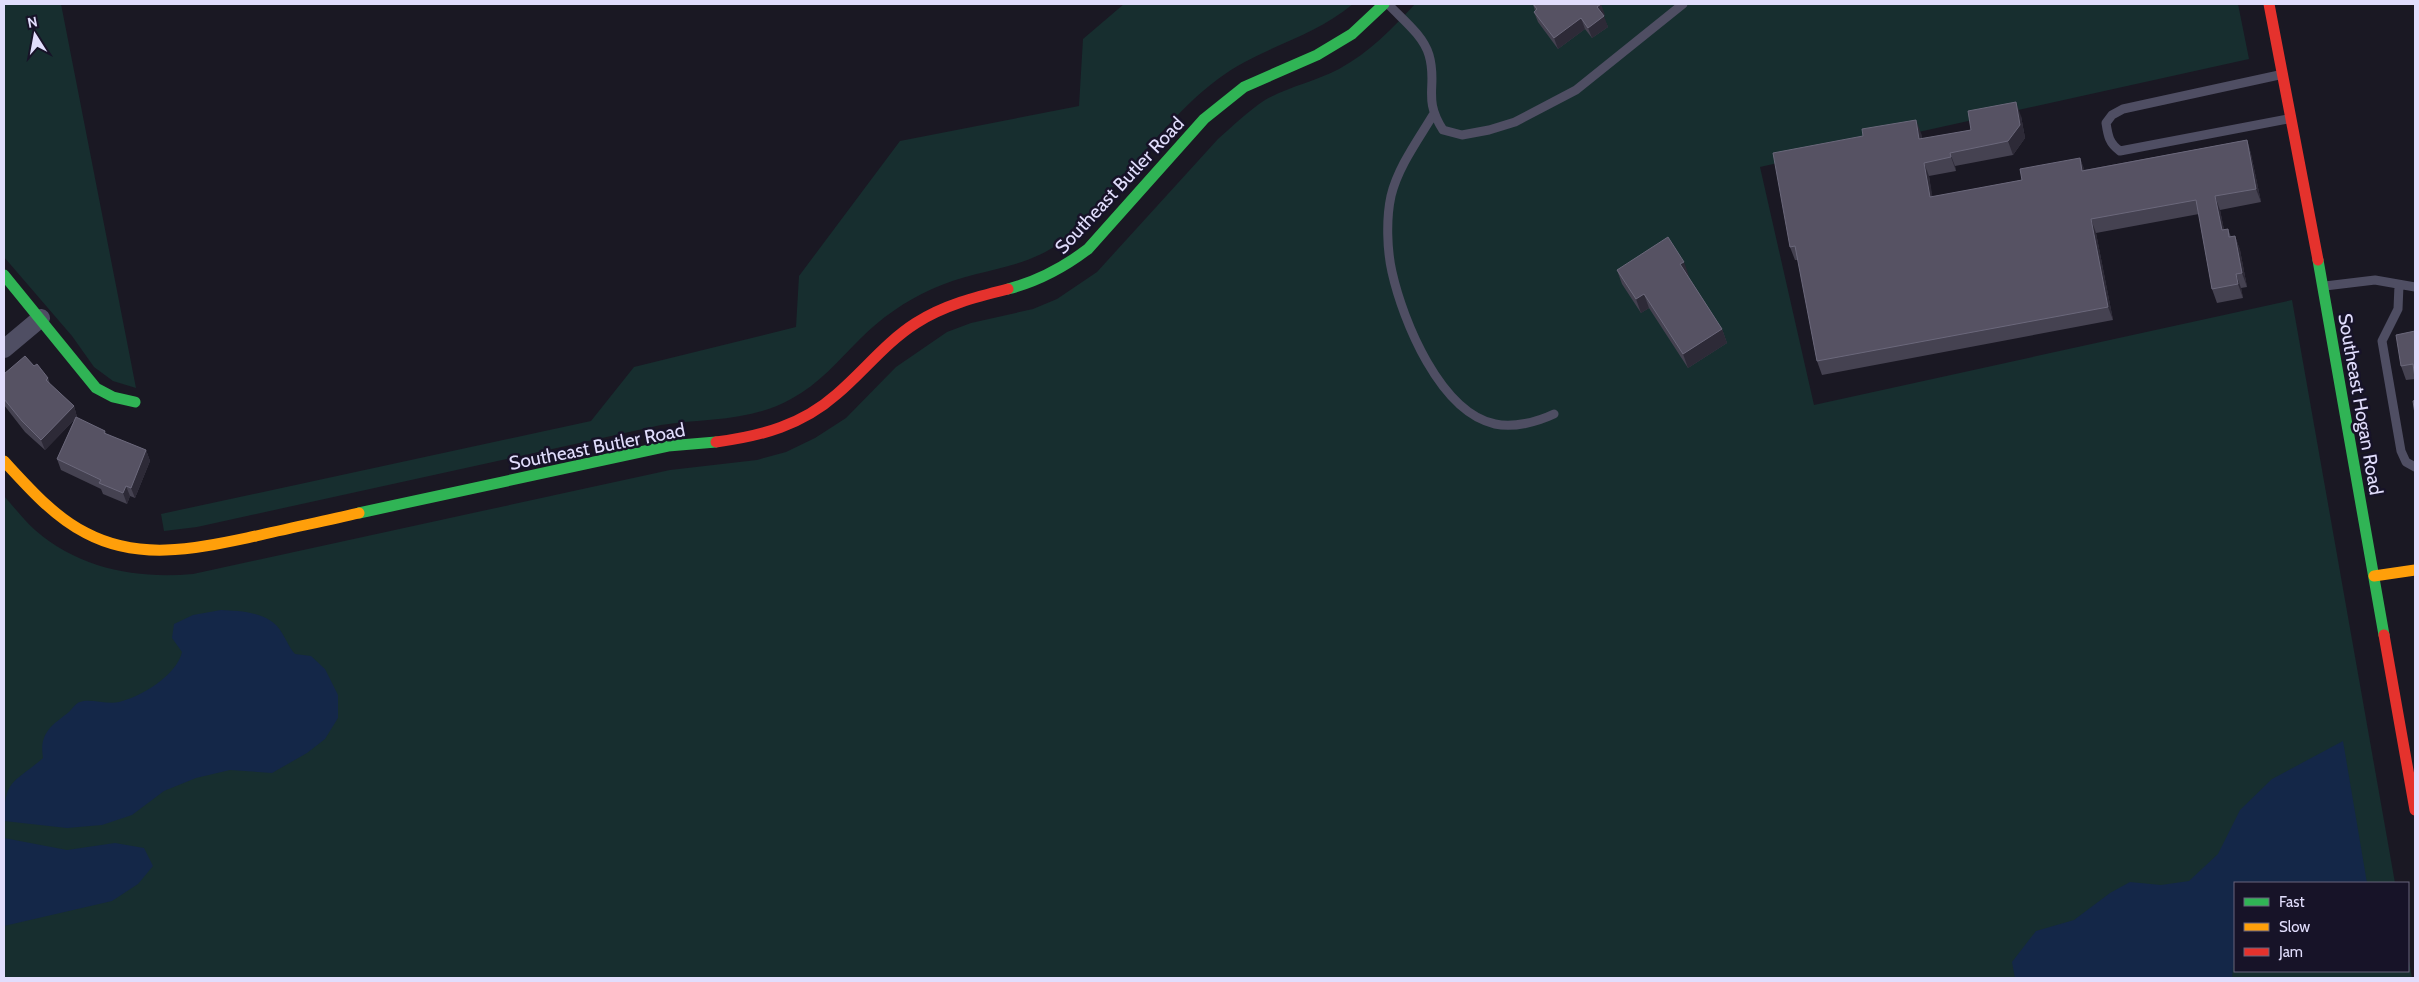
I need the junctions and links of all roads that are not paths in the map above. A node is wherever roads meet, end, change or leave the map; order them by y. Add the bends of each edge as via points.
1 (1386, 4) edge
2 (1683, 4) edge
3 (2269, 4) edge
4 (2282, 74) junction
5 (1433, 115) junction
6 (2290, 118) junction
7 (4, 275) edge
8 (2398, 285) junction
9 (2323, 287) junction
10 (2415, 287) edge
11 (41, 318) junction
12 (4, 349) edge
13 (135, 402) dead end
14 (1554, 414) dead end
15 (4, 462) edge
16 (2415, 467) edge
17 (2415, 570) edge
18 (2374, 576) junction
19 (2415, 810) edge

1 - 5 lane via 1419,36 1429,53
1 - 15 main road, Southeast Butler Road via 1333,46 1244,86 1225,100 1073,262 1041,280 969,298 928,315 890,340 830,401 815,412 772,432 725,442 668,446 200,548 164,553 119,547 76,529 39,499
2 - 5 lane via 1576,90 1514,122 1462,135 1443,130
3 - 4 main road, Southeast Hogan Road
4 - 6 main road, Southeast Hogan Road
4 - 6 lane via 2124,109 2112,115 2106,123 2108,134 2110,144 2120,151
5 - 14 lane via 1403,168 1391,197 1389,237 1392,272 1403,307 1436,378 1475,416 1495,424 1518,424
6 - 9 main road, Southeast Hogan Road
7 - 11 main road
8 - 9 lane via 2375,280
8 - 10 lane
8 - 16 lane via 2398,309 2382,341 2400,451 2406,462
9 - 18 main road, Southeast Hogan Road
11 - 12 street
11 - 13 main road via 96,388 113,397
17 - 18 main road
18 - 19 main road, Southeast Hogan Road

